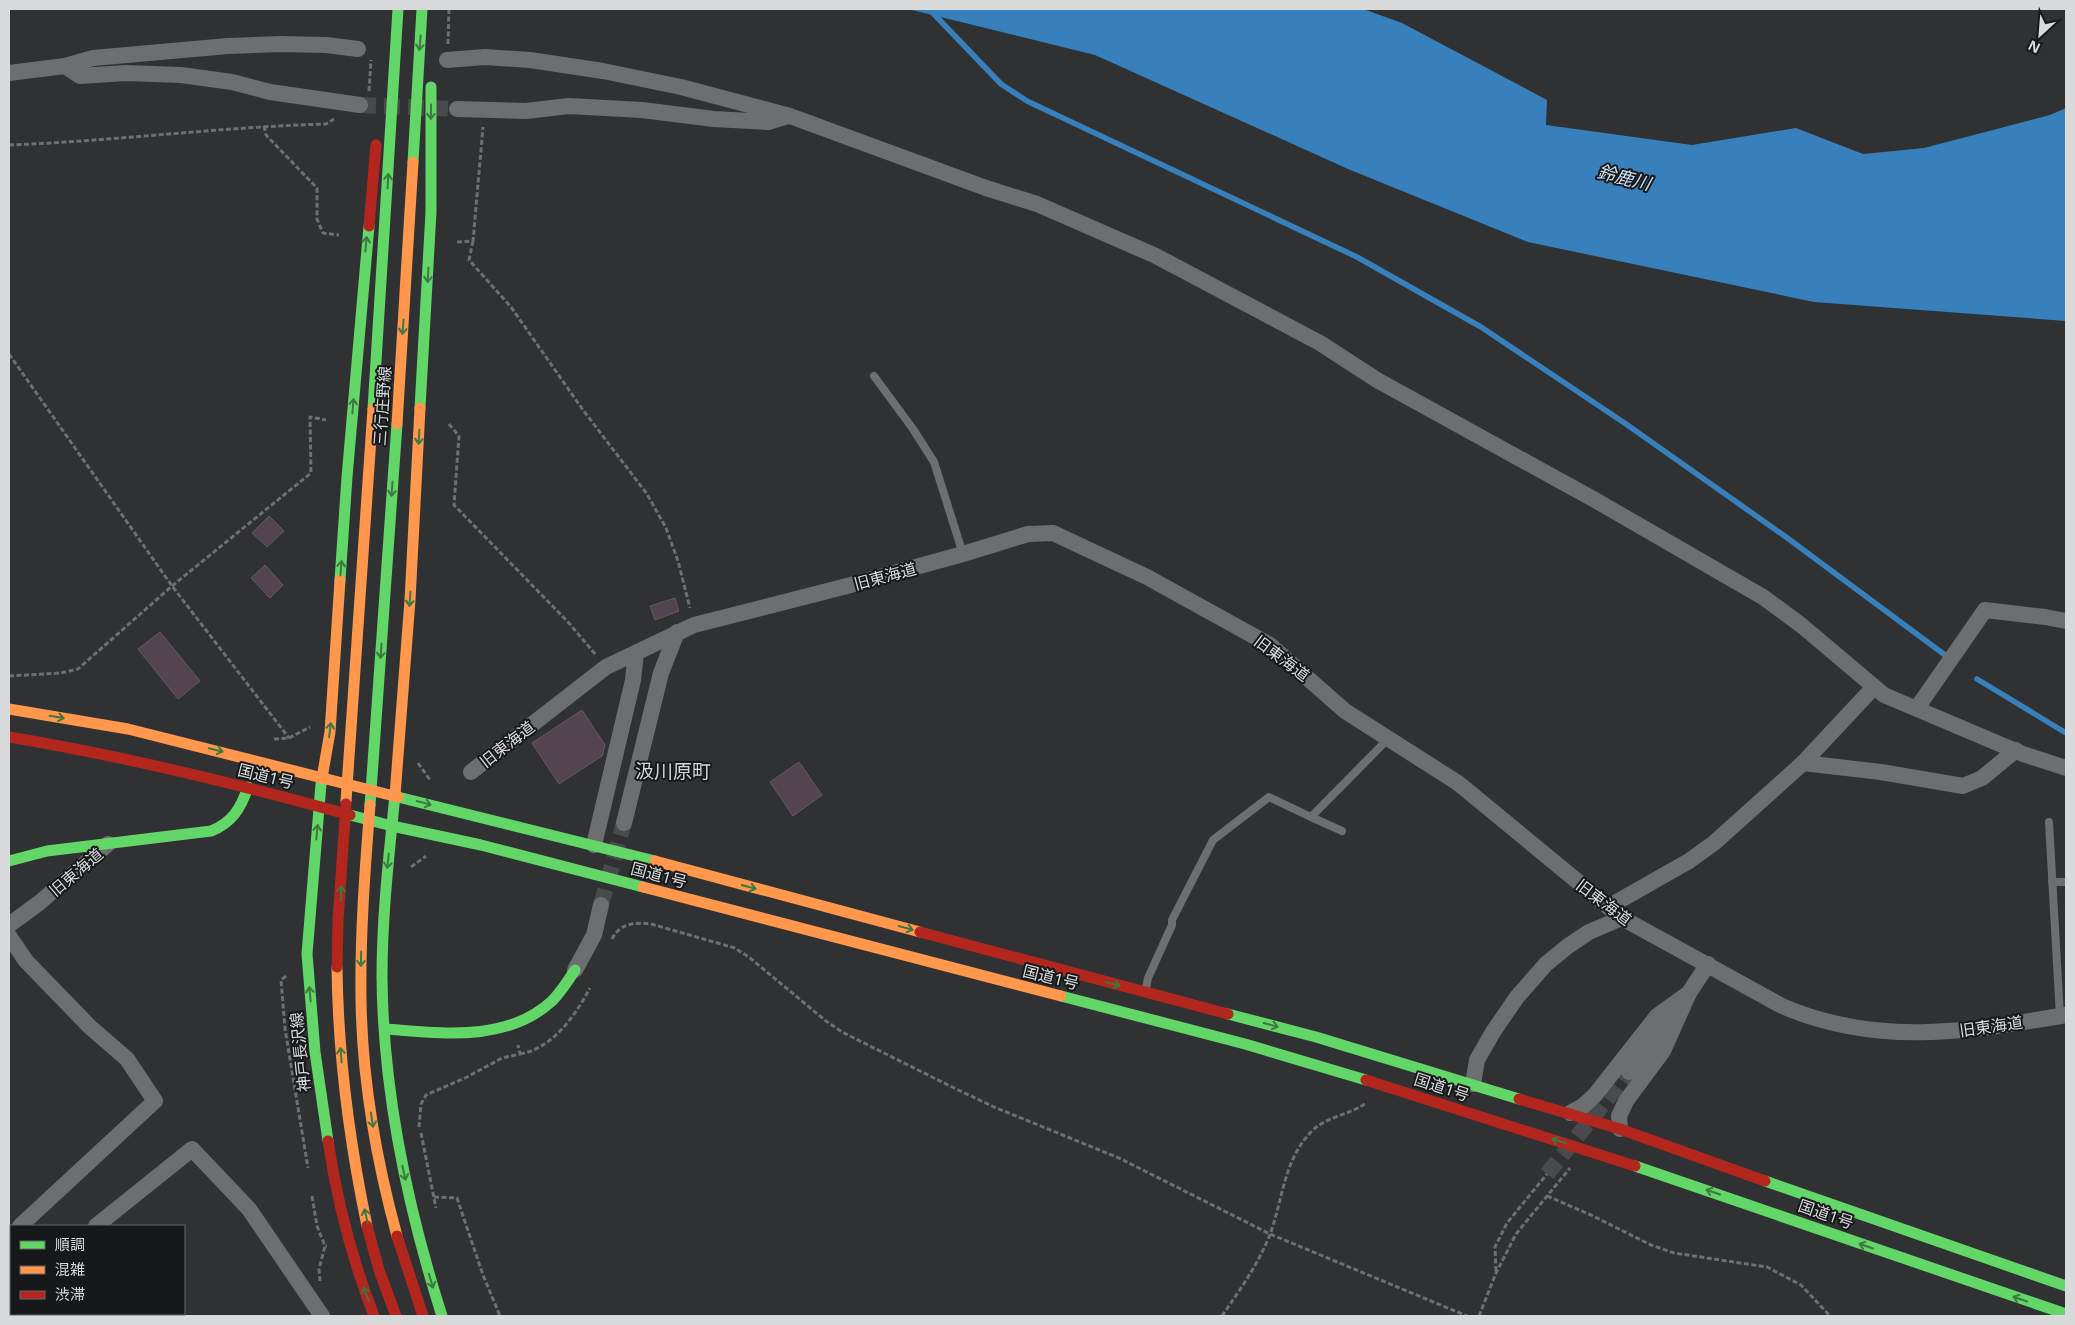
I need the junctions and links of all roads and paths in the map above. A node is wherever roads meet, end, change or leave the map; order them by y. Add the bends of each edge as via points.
1 (397, 9) edge
2 (422, 9) edge
3 (449, 9) edge
4 (358, 49) joint
5 (447, 60) joint
6 (65, 66) junction
7 (9, 72) edge
8 (432, 73) dead end
9 (364, 102) joint
10 (380, 103) dead end
11 (343, 104) junction
12 (457, 110) tunnel mouth
13 (484, 110) junction
14 (790, 116) junction
15 (264, 126) junction
16 (377, 130) dead end
17 (9, 145) edge
18 (339, 234) dead end
19 (472, 241) junction
20 (457, 242) dead end
21 (9, 354) edge
22 (874, 376) dead end
23 (326, 420) dead end
24 (449, 424) dead end
25 (963, 554) junction
26 (172, 586) junction
27 (2066, 621) edge
28 (694, 625) junction
29 (677, 632) junction
30 (636, 653) junction
31 (606, 667) junction
32 (9, 676) edge
33 (1874, 687) junction
34 (1917, 708) junction
35 (9, 709) edge
36 (312, 726) dead end
37 (9, 736) edge
38 (289, 738) junction
39 (272, 739) dead end
40 (1387, 740) junction
41 (2016, 750) junction
42 (417, 759) dead end
43 (1803, 763) junction
44 (2066, 768) edge
45 (471, 772) dead end
46 (322, 778) junction
47 (434, 784) dead end
48 (248, 787) junction
49 (395, 795) junction
50 (320, 806) junction
51 (1312, 817) junction
52 (2049, 822) dead end
53 (624, 824) tunnel mouth
54 (392, 826) junction
55 (1342, 831) dead end
56 (108, 844) junction
57 (594, 845) junction
58 (429, 854) dead end
59 (9, 861) edge
60 (412, 867) dead end
61 (2052, 882) junction
62 (2066, 882) edge
63 (601, 905) tunnel mouth
64 (1608, 907) junction
65 (1622, 918) junction
66 (9, 926) edge
67 (9, 936) edge
68 (611, 942) dead end
69 (1708, 964) junction
70 (575, 970) joint
71 (593, 980) dead end
72 (1144, 992) junction
73 (1689, 993) junction
74 (2063, 1016) edge
75 (385, 1029) junction
76 (520, 1054) dead end
77 (1628, 1072) tunnel mouth
78 (1473, 1084) junction
79 (1383, 1085) junction
80 (1570, 1113) junction
81 (1620, 1129) junction
82 (1585, 1150) junction
83 (1547, 1174) tunnel mouth
84 (1547, 1196) junction
85 (434, 1197) dead end
86 (21, 1225) edge
87 (97, 1225) edge
88 (1270, 1234) junction
89 (325, 1246) dead end
90 (1496, 1273) junction
91 (2066, 1286) edge
92 (321, 1288) dead end
93 (2066, 1314) edge
94 (322, 1316) edge
95 (374, 1316) edge
96 (396, 1316) edge
97 (423, 1316) edge
98 (442, 1316) edge
99 (500, 1316) edge
100 (1222, 1316) edge
101 (1467, 1316) edge
102 (1479, 1316) edge
103 (1830, 1316) edge

1 - 10 main road, 三行庄野線
96 -> 1 main road, 三行庄野線 via 377,1263 357,1175 338,1025 337,958
2 -> 97 main road, 三行庄野線 via 361,960 362,1028 374,1129 402,1256
3 - 5 path
4 - 6 street via 326,45 228,46 93,58
4 - 9 path via 372,51
5 - 14 street via 503,58 603,71 681,87
6 - 7 street
6 - 11 street via 80,76 126,72 180,75
8 -> 49 main road via 432,212
9 - 11 street
11 - 15 path via 338,116 326,124
12 - 13 street
13 - 14 street via 526,111 569,106 768,122
13 - 19 path
14 - 33 street via 1037,204 1154,255 1320,343 1377,380 1595,500 1762,597 1801,625
15 - 17 path
15 - 18 path via 266,135 318,188 317,219 323,233
46 -> 16 main road, 三行庄野線 via 330,732 348,468
19 - 20 path
19 - 28 path via 469,260 511,307 651,502 666,528 678,561
21 - 26 path
22 - 25 lane via 934,462
23 - 26 path via 310,418 311,473
24 - 31 path via 460,436 454,505 568,622
25 - 28 street, 旧東海道
25 - 40 street, 旧東海道 via 1028,534 1053,534 1089,549 1270,645 1345,711
26 - 32 path via 78,669
26 - 38 path
27 - 34 street via 1985,610
28 - 29 street, 旧東海道
29 - 30 street, 旧東海道
29 - 53 street via 661,673
30 - 31 street, 旧東海道
30 - 57 street via 633,680
31 - 45 street, 旧東海道
33 - 34 street via 1884,696
33 - 43 street
34 - 41 street
35 -> 46 main road, 国道1号 via 128,729
36 - 38 path
37 - 48 main road, 国道1号
38 - 39 path
40 - 51 lane
40 - 64 street, 旧東海道 via 1458,783
41 - 43 street via 1982,778 1963,786
41 - 44 street
42 - 47 path
43 - 64 street via 1714,843
46 - 49 main road, 国道1号
46 - 50 main road, 神戸長沢線
48 - 50 main road, 国道1号
48 - 56 main road, 旧東海道 via 243,804 220,828
49 - 54 main road
49 -> 57 main road, 国道1号
50 - 54 main road, 国道1号
95 -> 50 main road, 神戸長沢線 via 357,1272 335,1187 315,1052 307,954
51 - 55 lane
51 - 72 lane via 1269,797 1213,840 1172,920
52 - 61 lane
54 -> 75 main road via 384,903 382,978
54 - 79 main road, 国道1号 via 491,848 1245,1044
56 - 59 main road via 47,851
56 - 66 street, 旧東海道
57 -> 72 main road, 国道1号
58 - 60 path
61 - 62 lane
61 - 74 lane
63 - 70 street via 594,935
64 - 65 street, 旧東海道
65 - 69 street, 旧東海道
65 - 78 street via 1589,932 1546,964 1517,997 1493,1032 1478,1060
67 - 86 street via 26,962 90,1027 127,1059 155,1101
68 - 88 path via 625,925 638,922 735,948 842,1032 986,1103 1119,1158
69 - 73 street
69 - 74 street, 旧東海道 via 1808,1017 1871,1031 1953,1032
70 - 75 main road via 550,1003 535,1014 493,1031 462,1034
71 - 76 path via 584,998 547,1044
72 -> 78 main road, 国道1号 via 1316,1037
73 - 77 street
73 - 80 street via 1657,1016 1595,1095
73 - 81 street via 1663,1051 1626,1100 1619,1116
75 -> 98 main road via 389,1091 401,1159
78 - 80 main road, 国道1号
82 -> 79 main road, 国道1号
79 - 88 path via 1364,1104 1313,1130 1298,1149 1286,1177
80 - 81 main road, 国道1号
81 - 91 main road, 国道1号
82 - 84 path
93 -> 82 main road, 国道1号
83 - 90 path via 1507,1223 1495,1247
84 - 90 path via 1516,1234
84 - 103 path via 1674,1253 1766,1267 1801,1285
85 - 99 path via 457,1198
87 - 94 street via 192,1149 249,1209
88 - 100 path
88 - 101 path
89 - 92 path via 319,1269
90 - 102 path

